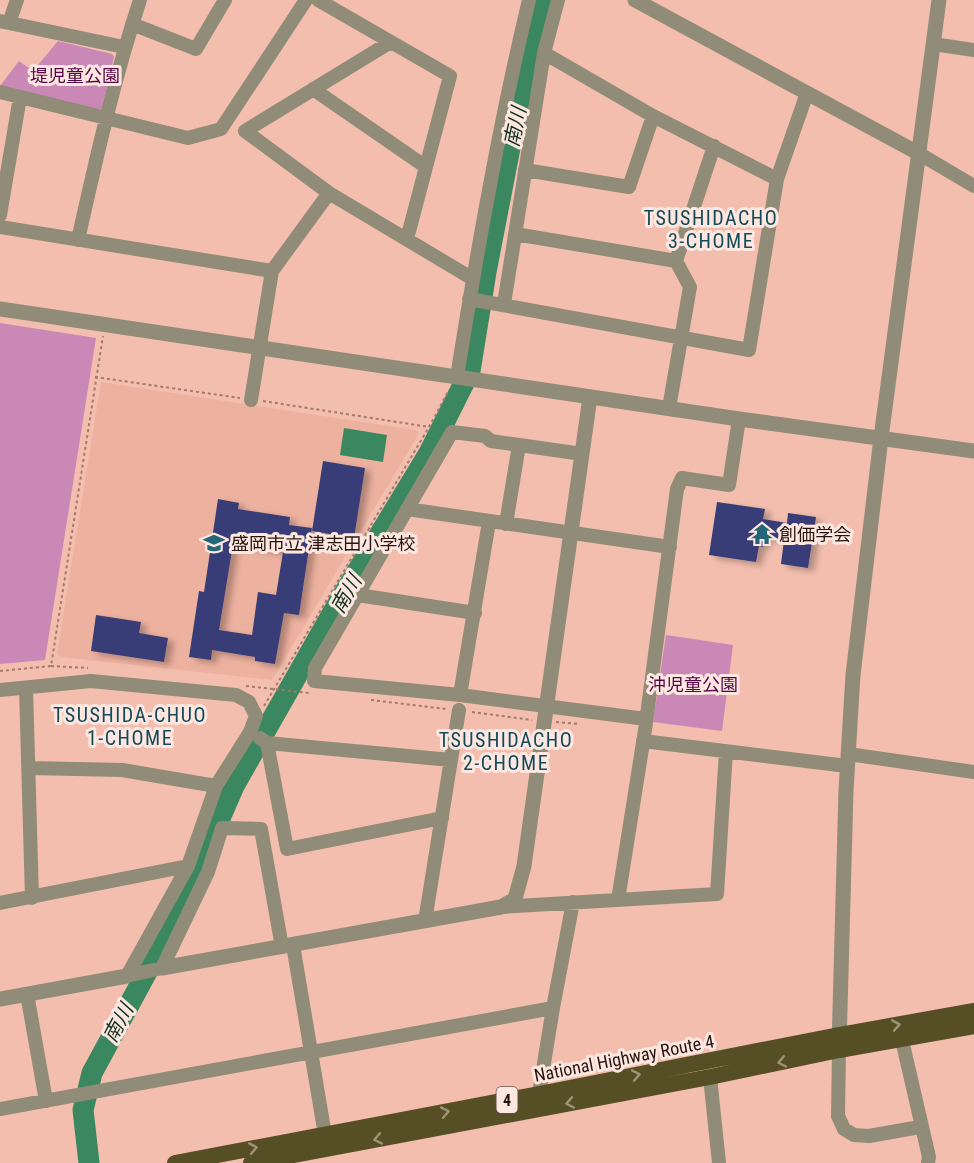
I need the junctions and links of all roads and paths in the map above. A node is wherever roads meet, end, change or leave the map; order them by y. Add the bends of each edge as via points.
1 (17, 0) edge
2 (140, 0) edge
3 (225, 0) edge
4 (306, 0) edge
5 (318, 0) edge
6 (530, 0) edge
7 (558, 0) edge
8 (635, 0) edge
9 (939, 0) edge
10 (5, 22) edge
11 (132, 24) junction
12 (389, 43) junction
13 (933, 44) junction
14 (124, 47) junction
15 (974, 50) edge
16 (544, 53) junction
17 (313, 88) junction
18 (0, 92) edge
19 (807, 93) junction
20 (20, 97) junction
21 (653, 116) junction
22 (106, 117) junction
23 (714, 146) junction
24 (918, 153) junction
25 (426, 167) junction
26 (525, 170) junction
27 (777, 179) junction
28 (974, 186) edge
29 (329, 193) junction
30 (0, 214) edge
31 (0, 227) edge
32 (515, 234) junction
33 (407, 239) junction
34 (78, 240) junction
35 (676, 261) junction
36 (272, 271) junction
37 (473, 279) junction
38 (469, 298) junction
39 (504, 304) junction
40 (0, 309) edge
41 (105, 325) junction
42 (681, 338) junction
43 (260, 348) junction
44 (456, 377) junction
45 (590, 397) junction
46 (251, 400) dead end
47 (669, 408) junction
48 (739, 419) junction
49 (881, 438) junction
50 (519, 445) junction
51 (974, 451) edge
52 (582, 454) junction
53 (407, 509) junction
54 (489, 522) junction
55 (506, 524) junction
56 (571, 533) junction
57 (670, 547) junction
58 (358, 596) junction
59 (475, 613) junction
60 (0, 672) edge
61 (26, 687) junction
62 (0, 690) edge
63 (274, 690) junction
64 (319, 694) dead end
65 (460, 696) junction
66 (365, 700) dead end
67 (459, 710) junction
68 (544, 714) junction
69 (256, 716) junction
70 (646, 719) junction
71 (259, 737) junction
72 (643, 741) junction
73 (726, 751) junction
74 (451, 760) junction
75 (848, 760) junction
76 (29, 768) junction
77 (974, 772) edge
78 (216, 786) junction
79 (442, 818) junction
80 (261, 829) junction
81 (284, 832) junction
82 (188, 866) junction
83 (32, 898) junction
84 (618, 900) junction
85 (573, 902) junction
86 (0, 903) edge
87 (501, 907) junction
88 (425, 921) junction
89 (288, 946) junction
90 (162, 968) junction
91 (127, 976) junction
92 (27, 994) junction
93 (0, 999) edge
94 (552, 1008) junction
95 (974, 1011) edge
96 (974, 1026) edge
97 (902, 1040) junction
98 (839, 1042) junction
99 (311, 1052) junction
100 (710, 1077) junction
101 (539, 1094) junction
102 (46, 1101) junction
103 (0, 1109) edge
104 (921, 1127) junction
105 (325, 1135) junction
106 (175, 1163) edge
107 (251, 1163) edge
108 (719, 1163) edge
109 (928, 1163) edge

1 - 10 street
2 - 11 street
3 - 11 street via 196,49
4 - 22 street via 221,129 188,138
5 - 12 street
6 - 37 street via 513,68
7 - 16 street
8 - 19 street
9 - 13 street
10 - 14 street
11 - 14 street
12 - 17 street
12 - 25 street via 450,76
13 - 15 street
13 - 24 street
14 - 22 street
16 - 21 street
16 - 26 street
17 - 25 street
17 - 29 street via 246,131
18 - 20 street
19 - 24 street
19 - 27 street
20 - 22 street
20 - 30 street
21 - 23 street
21 - 26 street via 629,186
22 - 34 street
23 - 27 street
23 - 35 street
24 - 28 street
24 - 49 street
25 - 33 street
26 - 32 street
27 - 42 street via 749,350
29 - 33 street
29 - 36 street
31 - 34 street
32 - 35 street
32 - 39 street
33 - 37 street
34 - 36 street
35 - 42 street via 690,287
36 - 43 street
37 - 38 street
38 - 39 street
38 - 44 street
39 - 42 street
40 - 41 street
41 - 43 street
41 - 60 path via 51,666
42 - 47 street
43 - 44 street
43 - 46 street
44 - 45 street
44 - 63 path
45 - 47 street
45 - 52 street
47 - 48 street
48 - 49 street
48 - 57 street via 729,485 682,478 676,489
49 - 51 street
49 - 75 street via 853,675
50 - 52 street
50 - 53 street via 452,432
50 - 55 street
52 - 56 street
53 - 54 street
53 - 58 street
54 - 55 street
54 - 59 street
55 - 56 street
56 - 57 street
56 - 68 street
57 - 70 street
58 - 59 street
58 - 65 street via 315,668 314,681
59 - 65 street
61 - 62 street
61 - 69 street via 91,681 236,695 249,702
61 - 76 street
63 - 64 path
63 - 69 path
65 - 68 street
66 - 67 path
67 - 68 path
67 - 74 street
68 - 70 street
68 - 87 street via 524,866 515,898
69 - 71 street
70 - 72 street
71 - 74 street
71 - 78 street
71 - 81 street
72 - 73 street
72 - 84 street
73 - 75 street
73 - 84 street via 717,894
74 - 79 street
75 - 77 street
75 - 98 street
76 - 78 street via 122,770
76 - 83 street
78 - 82 street
79 - 81 street via 287,849
79 - 88 street
80 - 81 street
80 - 89 street
80 - 90 street via 222,828 208,872
82 - 83 street
82 - 91 street
83 - 86 street
84 - 85 street
85 - 87 street
85 - 94 street
87 - 88 street
88 - 89 street
89 - 90 street
89 - 99 street
90 - 91 street
91 - 92 street
92 - 93 street
92 - 102 street
94 - 99 street
94 - 101 street
98 -> 95 highway, National Highway Route 4 / 4
96 - 97 highway, National Highway Route 4 / 4
97 - 98 highway, National Highway Route 4 / 4
97 - 104 street
98 -> 100 highway, National Highway Route 4 / 4
101 -> 98 highway, National Highway Route 4 / 4
98 - 104 street via 838,1116 844,1129 854,1135 869,1136
99 - 102 street
99 - 105 street
100 -> 107 highway, National Highway Route 4 / 4
100 - 108 street
105 -> 101 highway, National Highway Route 4 / 4
102 - 103 street
104 - 109 street
106 -> 105 highway, National Highway Route 4 / 4

